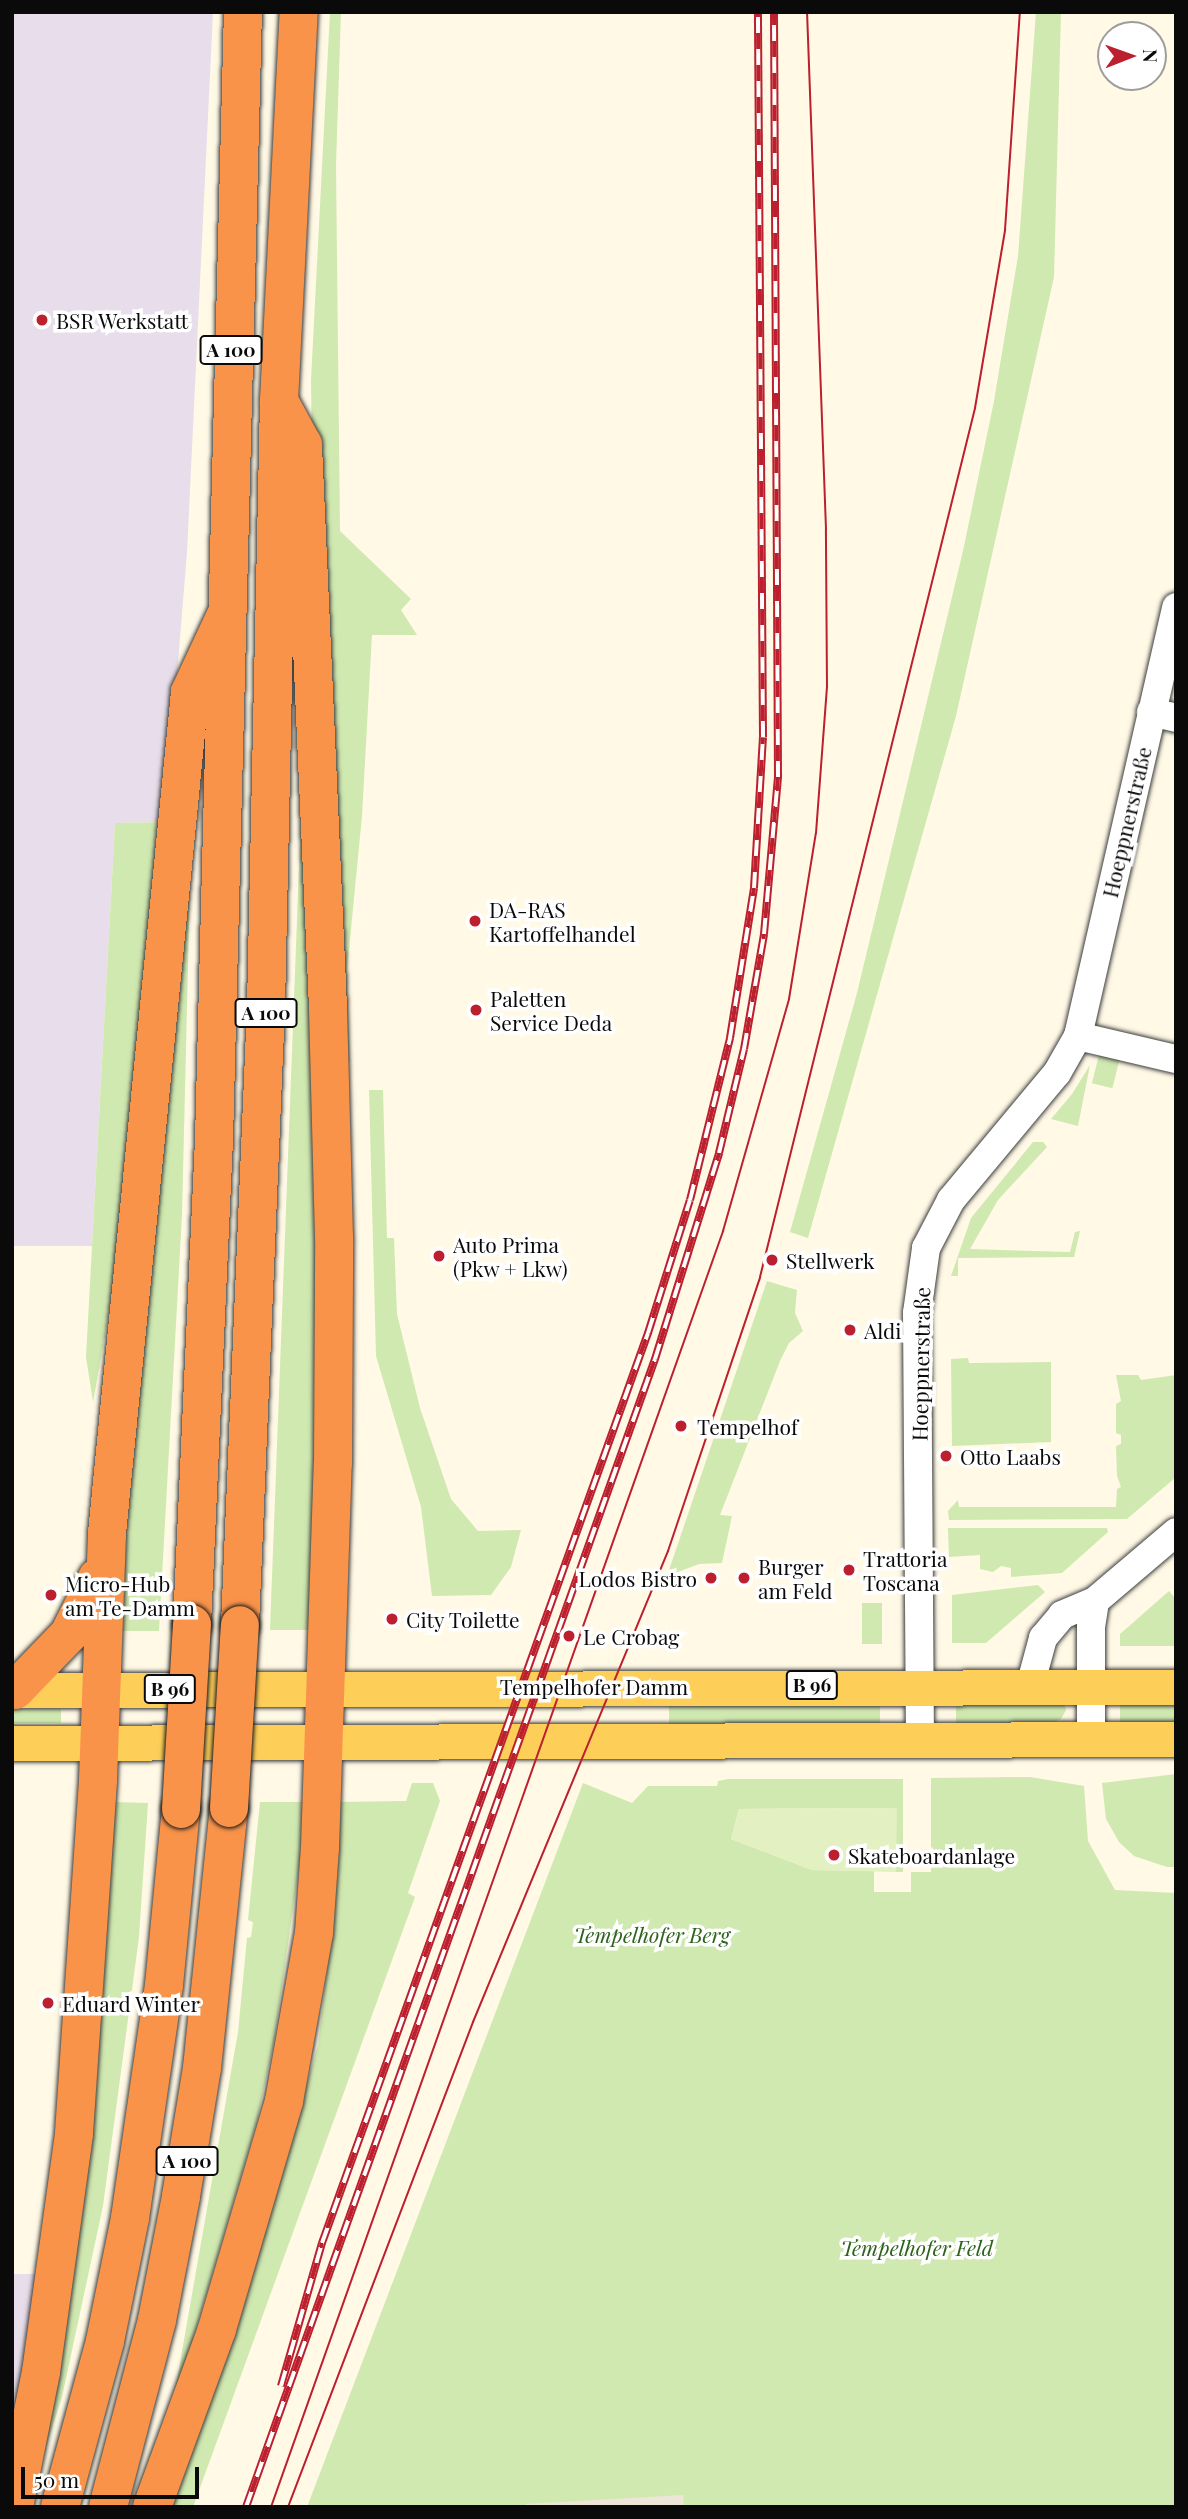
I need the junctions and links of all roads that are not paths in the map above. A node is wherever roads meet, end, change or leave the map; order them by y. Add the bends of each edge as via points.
1 (243, 12) edge
2 (299, 12) edge
3 (279, 401) junction
4 (1176, 607) edge
5 (225, 617) junction
6 (1163, 715) edge
7 (1078, 1036) junction
8 (1176, 1059) edge
9 (1176, 1531) edge
10 (106, 1549) junction
11 (1095, 1601) junction
12 (921, 1685) junction
13 (1030, 1686) junction
14 (1091, 1687) junction
15 (1176, 1687) edge
16 (327, 1688) junction
17 (101, 1689) junction
18 (14, 1690) edge
19 (1176, 1739) edge
20 (1091, 1740) junction
21 (920, 1742) junction
22 (12, 1743) edge
23 (99, 1743) junction
24 (324, 1744) junction
25 (14, 2507) edge
26 (60, 2507) edge
27 (108, 2507) edge
28 (152, 2507) edge

1 - 5 highway, A 100
2 - 3 highway, A 100
3 - 16 highway via 303,445 322,830 334,1238
3 - 27 highway, A 100, bridge via 266,1007 229,1808 202,2068 181,2196 157,2320
4 - 6 street, Hoeppnerstraße
5 - 10 highway via 190,692
5 - 26 highway, A 100, bridge via 214,1140 181,1809 164,1985 130,2218 105,2341
6 - 7 street, Hoeppnerstraße
7 - 8 street
7 - 12 street, Hoeppnerstraße via 1057,1073 951,1200 926,1248 917,1313
9 - 11 street
10 - 17 highway
10 - 18 highway via 77,1622
11 - 13 street via 1062,1615 1053,1625 1040,1646
11 - 14 street
12 - 13 main road, Tempelhofer Damm / B 96
12 - 16 main road, Tempelhofer Damm / B 96
12 - 21 street, Hoeppnerstraße
13 - 14 main road, Tempelhofer Damm / B 96
14 - 15 main road, Tempelhofer Damm / B 96
14 - 20 street
16 - 17 main road, Tempelhofer Damm / B 96
16 - 24 highway
17 - 18 main road, Tempelhofer Damm / B 96
17 - 23 highway
19 - 20 main road
20 - 21 main road
21 - 24 main road
22 - 23 main road
23 - 24 main road
23 - 25 highway via 74,2133 41,2372
24 - 28 highway via 314,1933 297,2046 221,2316

